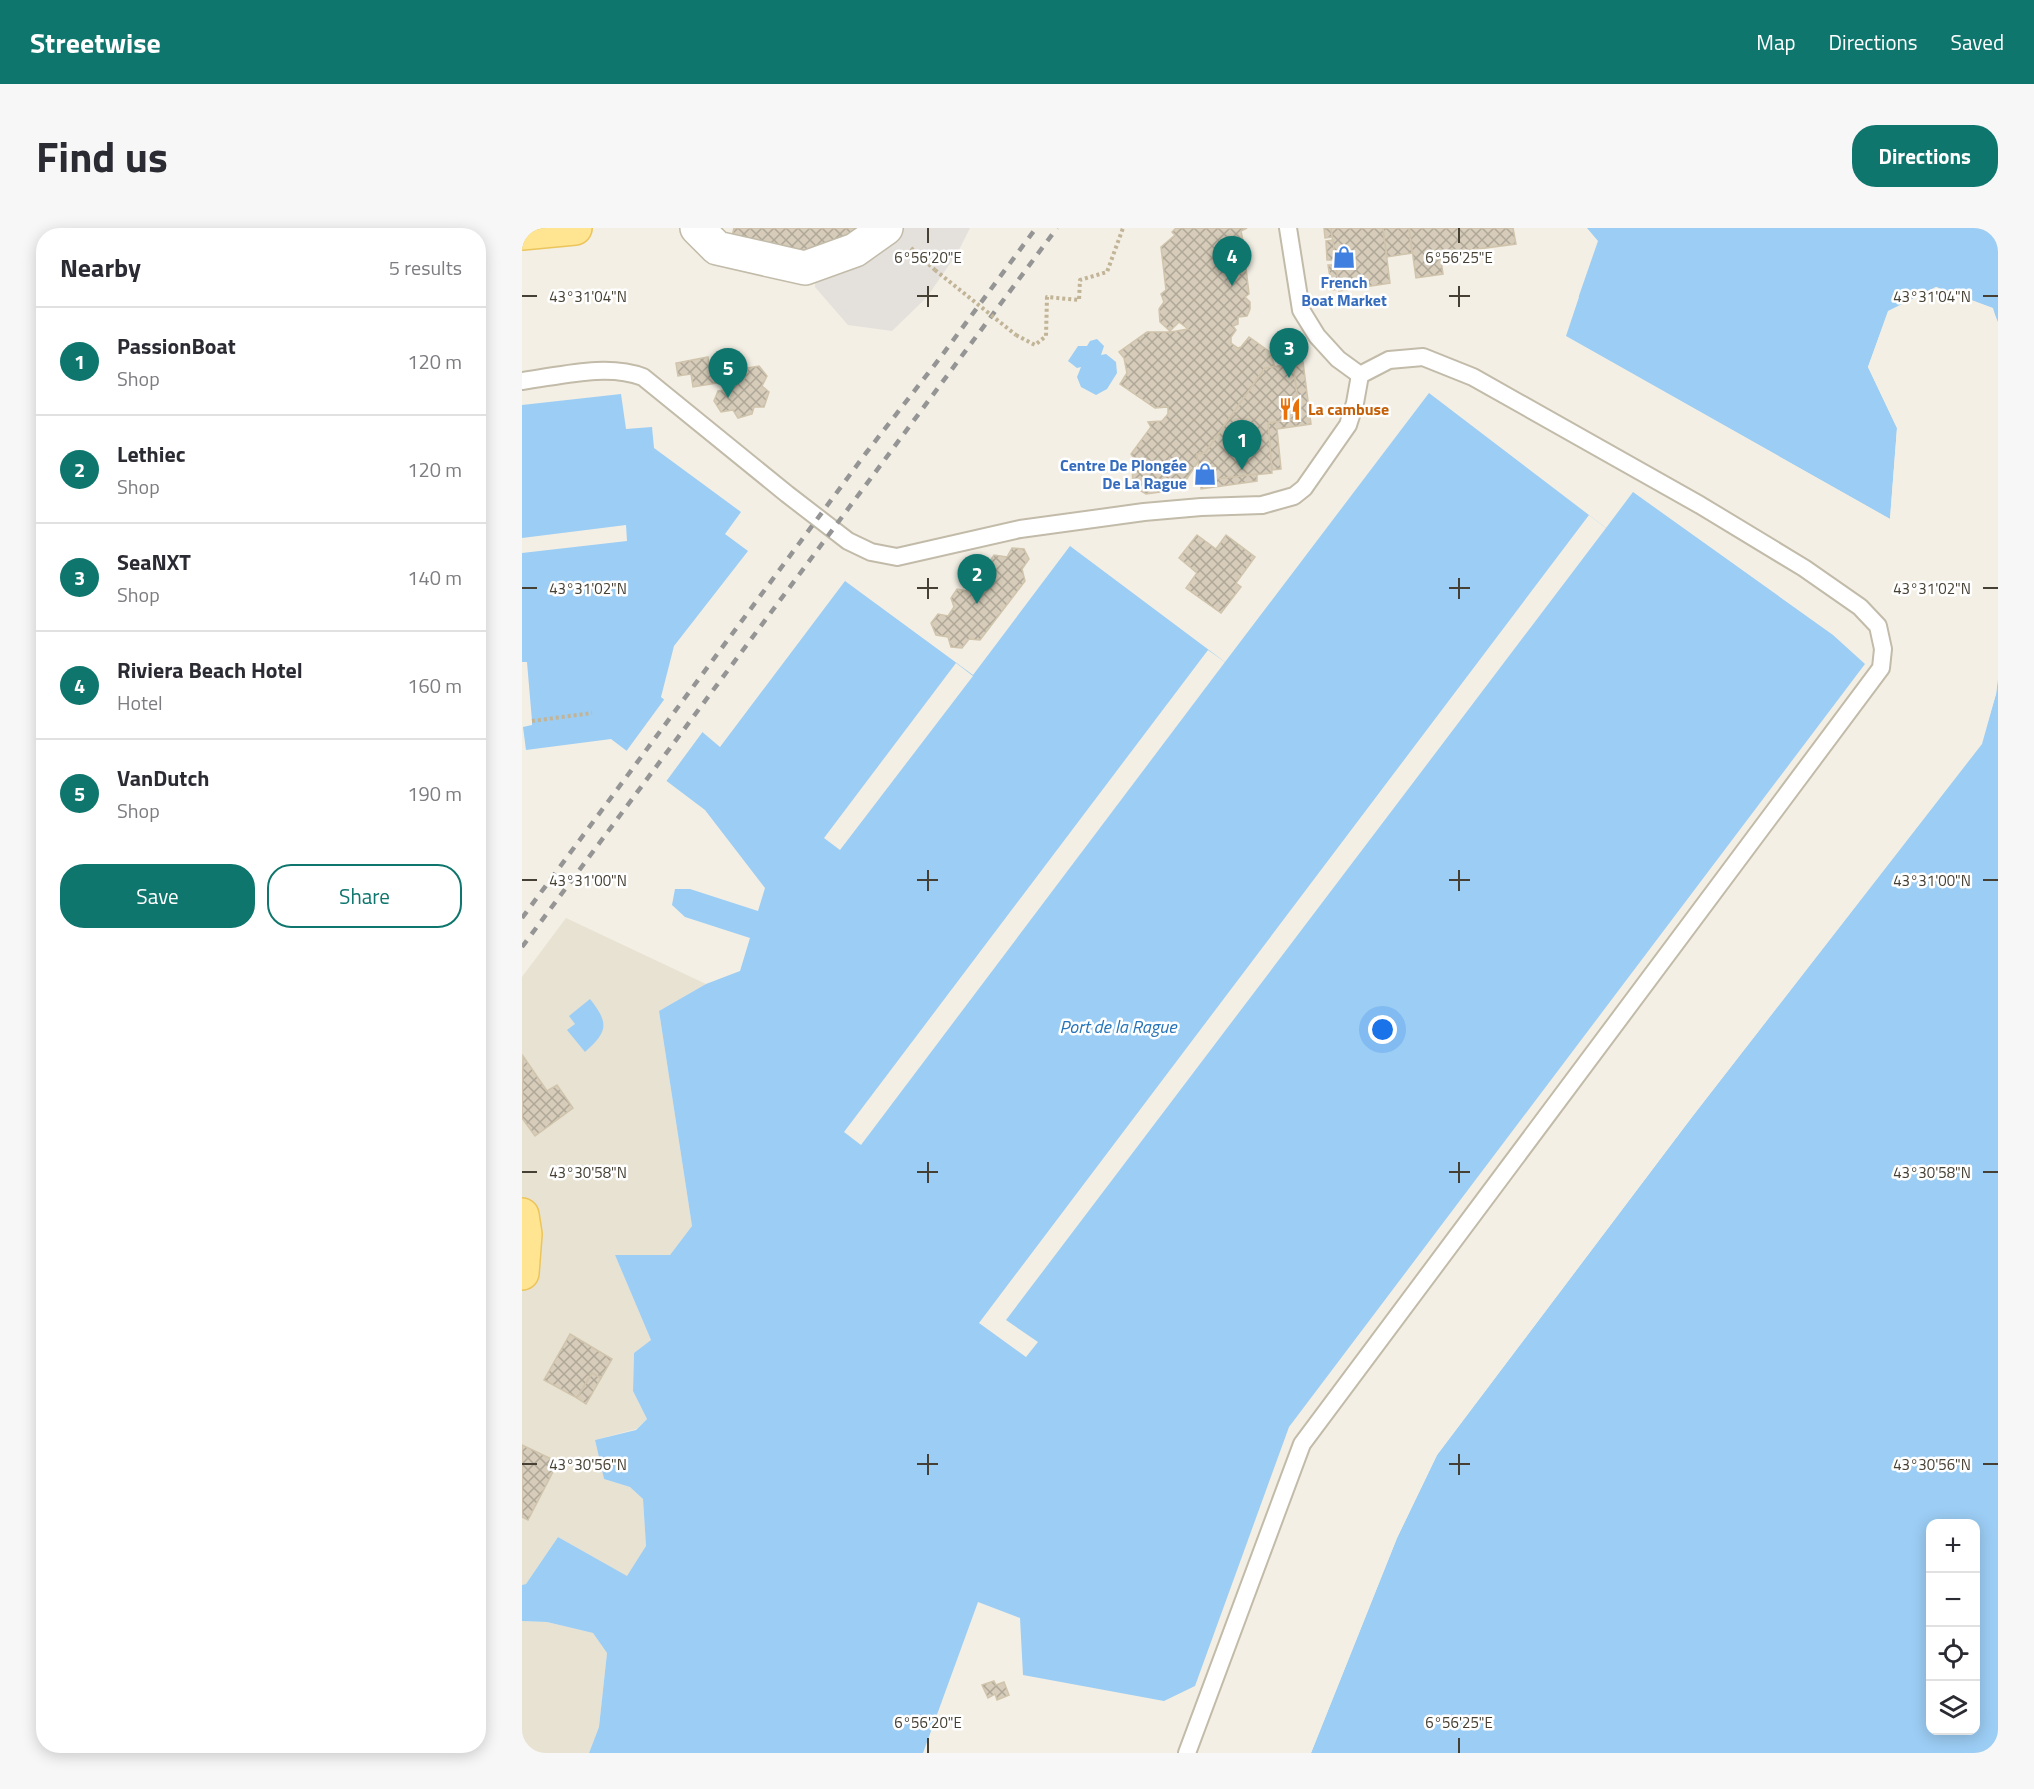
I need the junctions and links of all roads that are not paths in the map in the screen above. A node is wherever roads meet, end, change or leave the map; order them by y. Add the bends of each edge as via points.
1 (574, 228) edge
2 (697, 228) edge
3 (1288, 228) edge
4 (522, 232) edge
5 (895, 234) edge
6 (1360, 375) junction
7 (522, 381) edge
8 (522, 1215) edge
9 (522, 1273) edge
10 (1187, 1753) edge

1 - 4 main road
2 - 5 street via 717,248 805,268
3 - 6 lane via 1300,310 1338,359
6 - 7 lane via 1348,425 1304,488 1294,496 1262,505 1144,512 1020,529 897,557 871,552 848,541 643,377 610,370
6 - 10 lane via 1389,360 1423,357 1473,377 1700,505 1860,607 1878,626 1883,649 1881,668 1302,1444
8 - 9 main road

